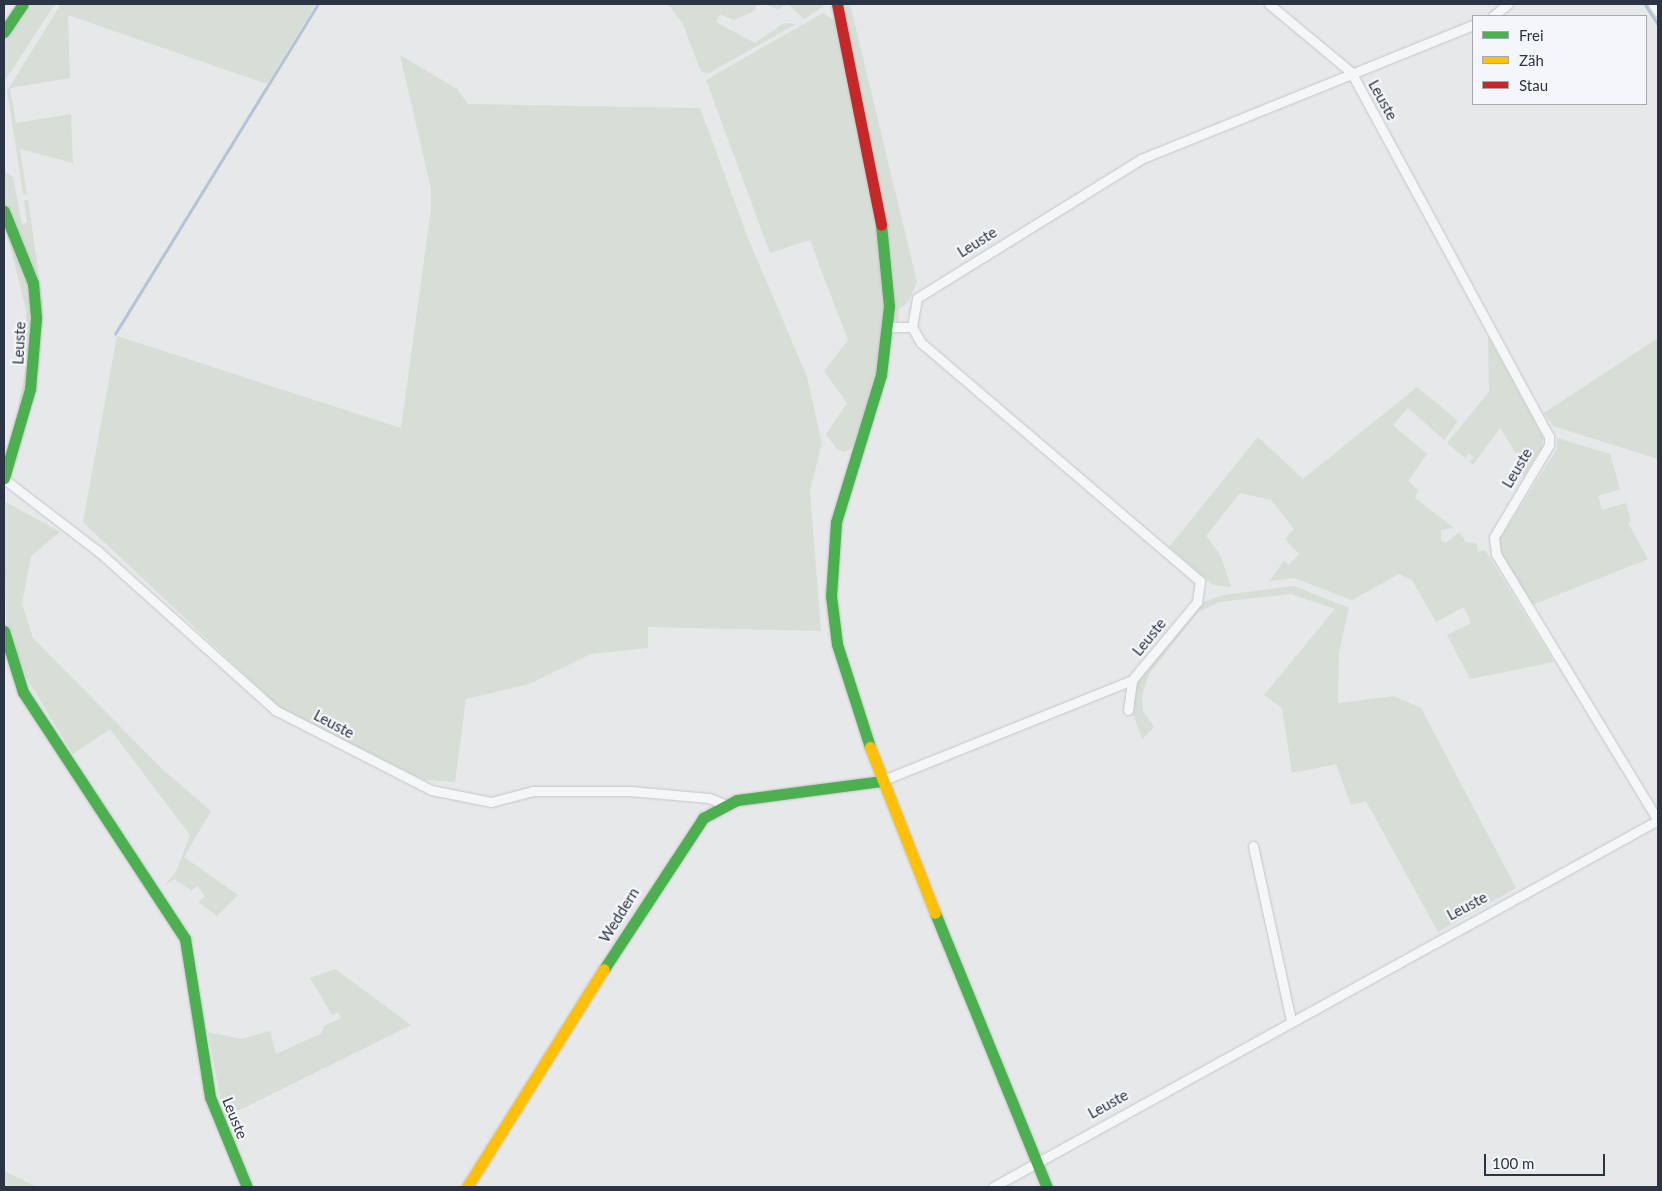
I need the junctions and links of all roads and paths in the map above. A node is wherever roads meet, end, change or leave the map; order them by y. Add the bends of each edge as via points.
1 (11, 4) edge
2 (24, 4) edge
3 (838, 4) edge
4 (1268, 4) edge
5 (1508, 4) edge
6 (1653, 4) edge
7 (1658, 12) edge
8 (1494, 15) edge
9 (4, 16) edge
10 (1472, 25) edge
11 (4, 32) edge
12 (1351, 72) junction
13 (4, 211) edge
14 (888, 327) junction
15 (912, 327) junction
16 (4, 479) edge
17 (4, 631) edge
18 (1132, 680) junction
19 (1110, 692) junction
20 (881, 781) junction
21 (724, 804) junction
22 (1658, 820) edge
23 (1253, 846) dead end
24 (1291, 1020) junction
25 (1038, 1160) junction
26 (247, 1187) edge
27 (467, 1187) edge
28 (993, 1187) edge
29 (1047, 1187) edge

1 - 9 main road
2 - 11 main road
3 - 14 main road via 888,270
4 - 12 street, Leuste
5 - 8 street
6 - 7 street
10 - 12 street, Leuste
12 - 15 street, Leuste via 1114,173 921,294
12 - 22 street, Leuste via 1549,436 1549,445 1494,537 1496,554
13 - 16 main road, Leuste via 33,283 36,318 30,389
14 - 15 street
14 - 20 main road via 881,375 836,522 831,596 843,670
15 - 18 street, Leuste via 921,343 1200,581 1197,602
16 - 21 street, Leuste via 98,551 275,710 430,790 491,802 533,791 620,791 710,798
17 - 26 main road, Leuste via 23,692 185,939 210,1097
18 - 19 street, Leuste
18 - 19 street, Leuste via 1128,707
19 - 20 street, Leuste
20 - 21 main road, Weddern
20 - 25 main road
21 - 27 main road, Weddern via 703,818 685,839
22 - 24 street, Leuste
23 - 24 street
24 - 25 street, Leuste
25 - 28 street, Leuste
25 - 29 main road

